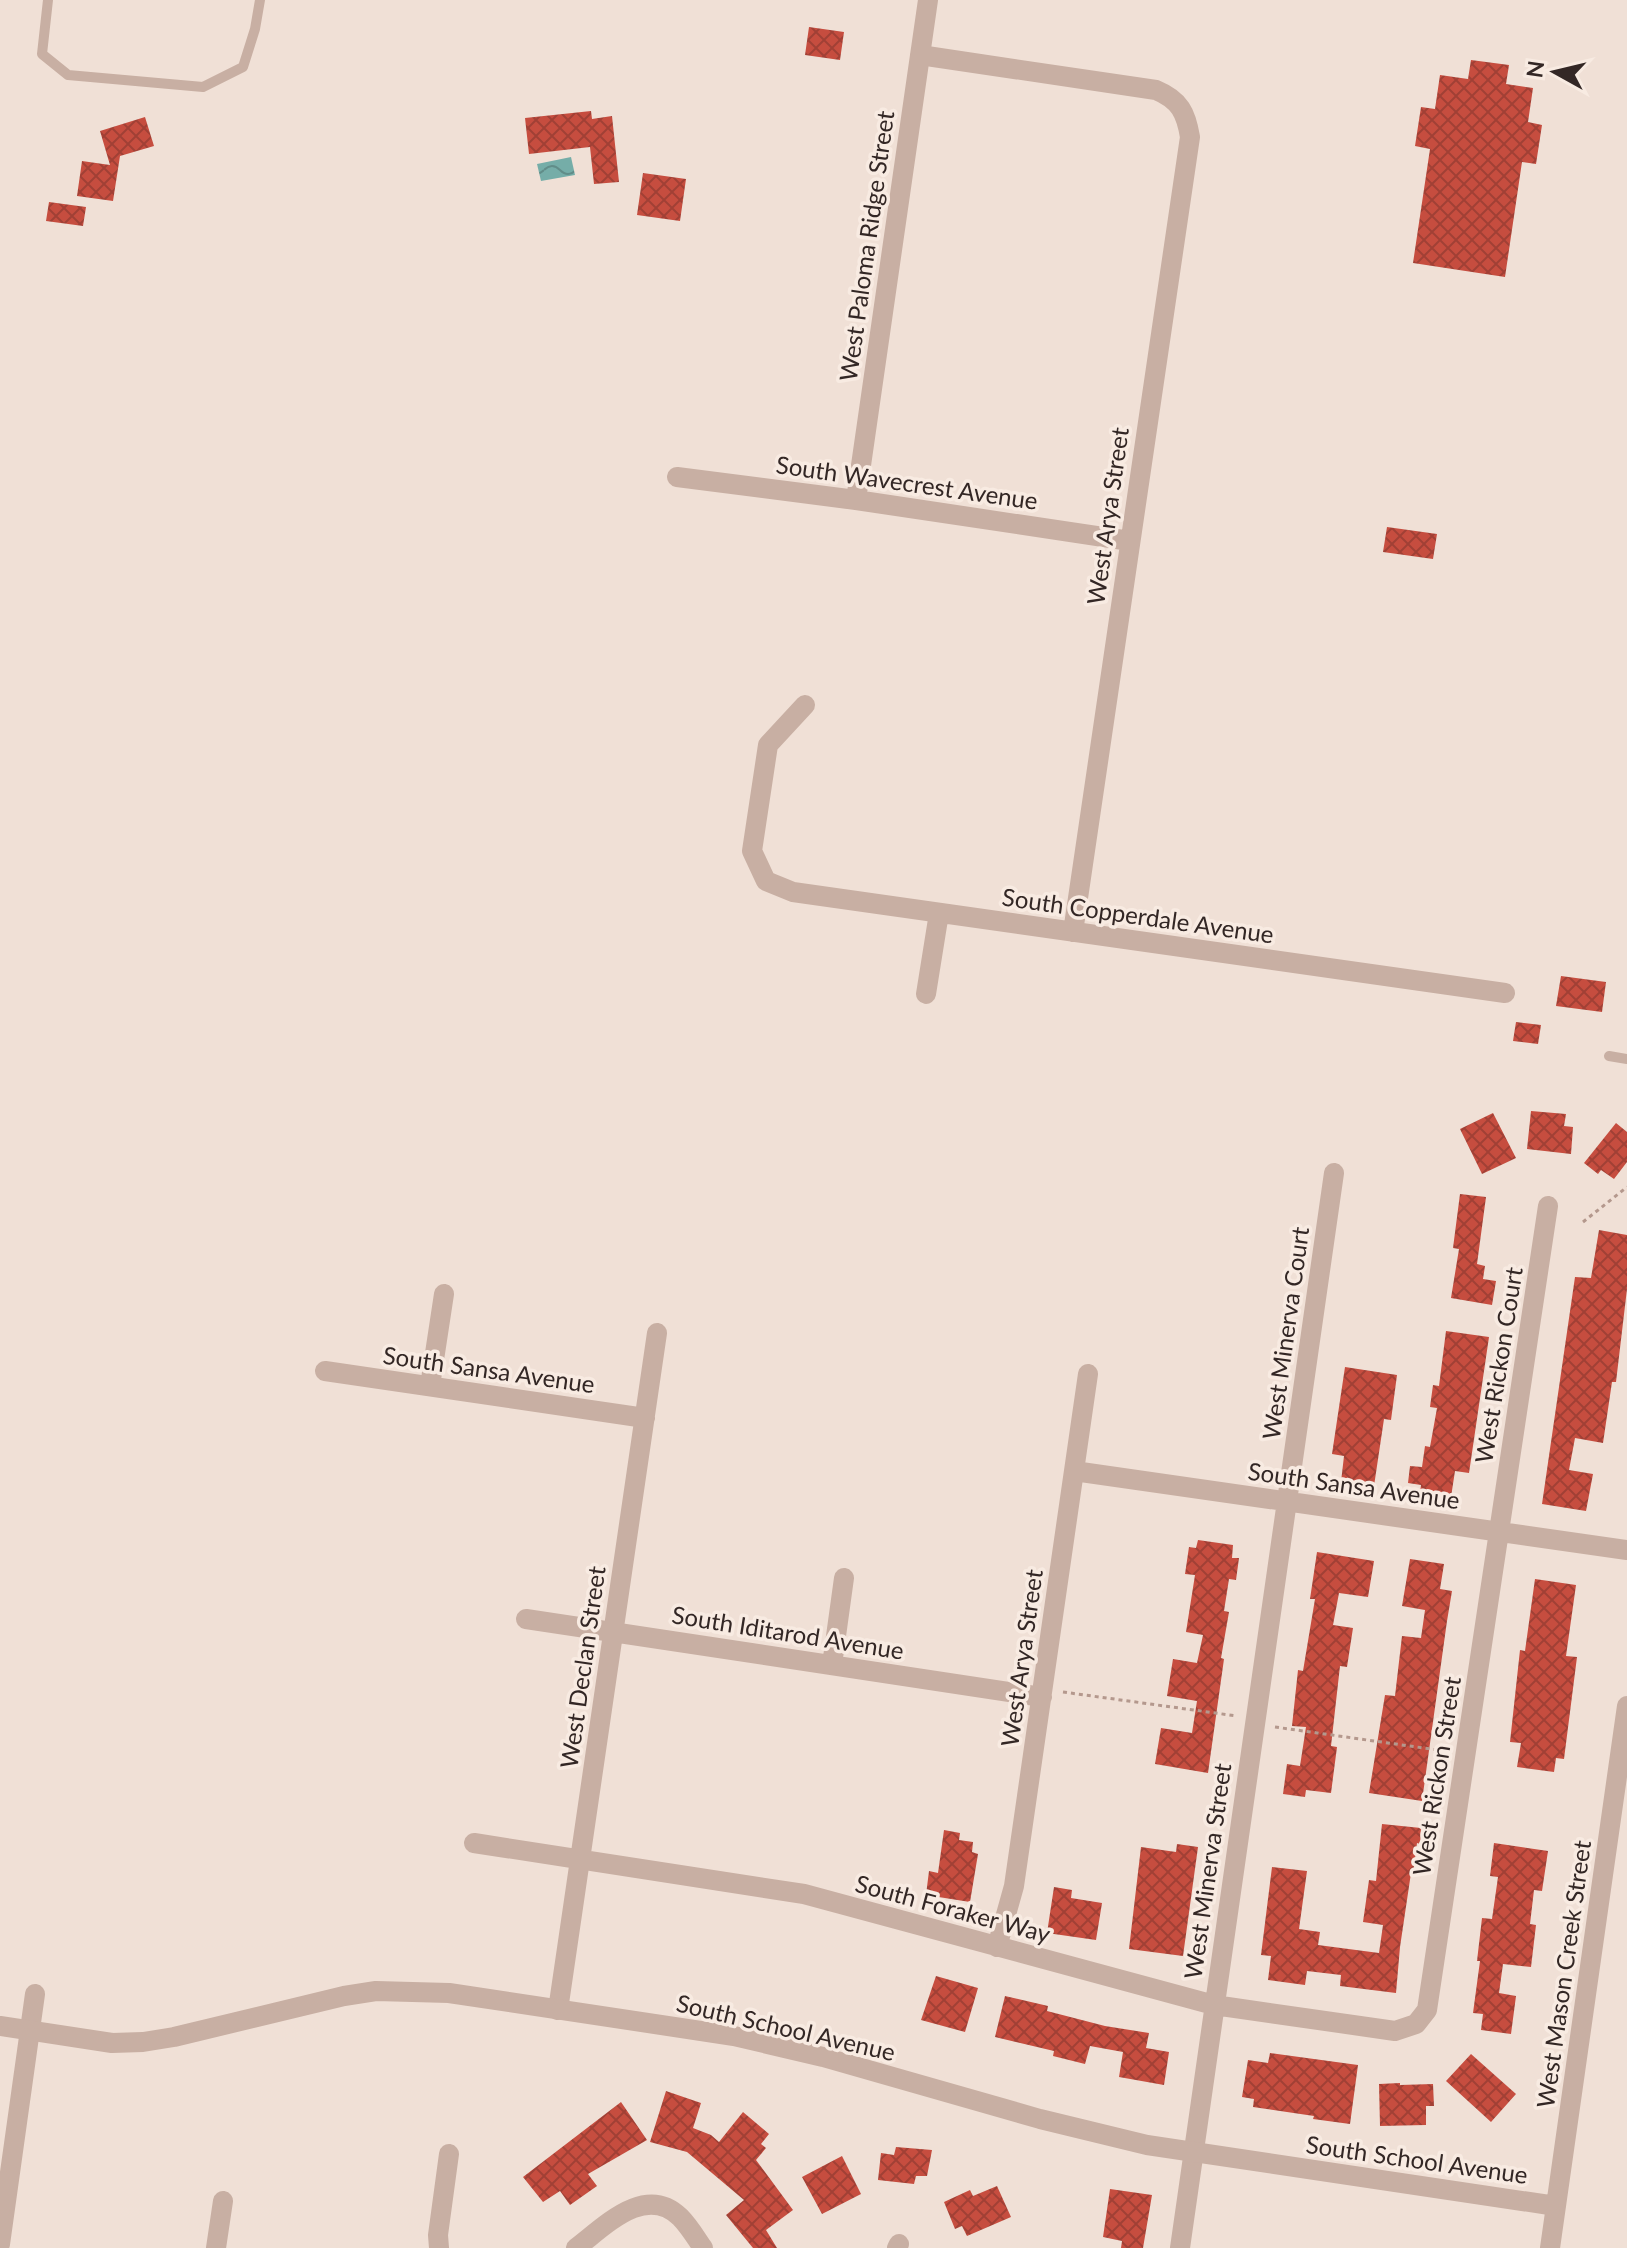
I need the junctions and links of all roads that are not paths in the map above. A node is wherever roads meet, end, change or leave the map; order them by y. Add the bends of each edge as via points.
1 (48, 0) edge
2 (260, 0) edge
3 (928, 0) edge
4 (920, 55) junction
5 (677, 477) dead end
6 (856, 500) junction
7 (1130, 541) junction
8 (805, 705) dead end
9 (939, 913) junction
10 (1073, 932) junction
11 (1505, 993) dead end
12 (926, 994) dead end
13 (1609, 1056) dead end
14 (1627, 1059) edge
15 (1334, 1173) dead end
16 (1548, 1206) dead end
17 (444, 1294) dead end
18 (657, 1333) dead end
19 (325, 1371) dead end
20 (1088, 1374) dead end
21 (430, 1386) junction
22 (645, 1418) junction
23 (1074, 1471) junction
24 (1287, 1501) junction
25 (1499, 1532) junction
26 (1627, 1550) edge
27 (844, 1578) dead end
28 (526, 1619) dead end
29 (614, 1632) junction
30 (832, 1665) junction
31 (1042, 1697) junction
32 (1627, 1706) edge
33 (474, 1843) dead end
34 (581, 1859) junction
35 (997, 1947) junction
36 (35, 1994) dead end
37 (1214, 2005) junction
38 (558, 2010) junction
39 (1416, 2024) joint
40 (0, 2026) edge
41 (30, 2030) junction
42 (1193, 2153) junction
43 (449, 2154) dead end
44 (223, 2201) dead end
45 (1556, 2206) junction
46 (2, 2213) edge
47 (0, 2244) edge
48 (216, 2248) edge
49 (439, 2248) edge
50 (576, 2248) edge
51 (703, 2248) edge
52 (1180, 2248) edge
53 (1550, 2248) edge

1 - 2 lane via 42,54 68,75 203,87 243,67
3 - 4 street, West Paloma Ridge Street
4 - 6 street, West Paloma Ridge Street
4 - 7 street, West Arya Street via 1156,90 1170,96 1187,121 1190,137
5 - 6 street, South Wavecrest Avenue
6 - 7 street, South Wavecrest Avenue
7 - 10 street, West Arya Street
8 - 9 street, South Copperdale Avenue via 768,745 752,851 766,881 793,892
9 - 10 street, South Copperdale Avenue
9 - 12 street
10 - 11 street, South Copperdale Avenue
13 - 14 lane
15 - 24 street, West Minerva Court
16 - 25 street, West Rickon Court
17 - 21 street
18 - 22 street, West Declan Street
19 - 21 street, South Sansa Avenue
20 - 23 street, West Arya Street
21 - 22 street, South Sansa Avenue
22 - 29 street, West Declan Street
23 - 24 street, South Sansa Avenue
23 - 31 street, West Arya Street
24 - 25 street, South Sansa Avenue
24 - 37 street, West Minerva Street
25 - 26 street, South Sansa Avenue
25 - 39 street, West Rickon Street via 1427,2010
27 - 30 street
28 - 29 street, South Iditarod Avenue
29 - 30 street, South Iditarod Avenue
29 - 34 street, West Declan Street
30 - 31 street, South Iditarod Avenue
31 - 35 street, West Arya Street via 1014,1886
32 - 45 street, West Mason Creek Street
33 - 34 street, South Foraker Way
34 - 35 street, South Foraker Way via 804,1894
34 - 38 street, West Declan Street
35 - 37 street, South Foraker Way
36 - 41 street
37 - 39 street, South Foraker Way via 1395,2031
37 - 42 street, West Minerva Street
38 - 41 street, South School Avenue via 449,1993 376,1991 143,2042 112,2043
38 - 42 street, South School Avenue via 734,2036 1040,2119
40 - 41 street, South School Avenue
41 - 46 street
42 - 45 street, South School Avenue
42 - 52 street, West Minerva Street
43 - 49 street
44 - 48 street
45 - 53 street, West Mason Creek Street
46 - 47 street
50 - 51 street via 628,2209 654,2204 679,2216

